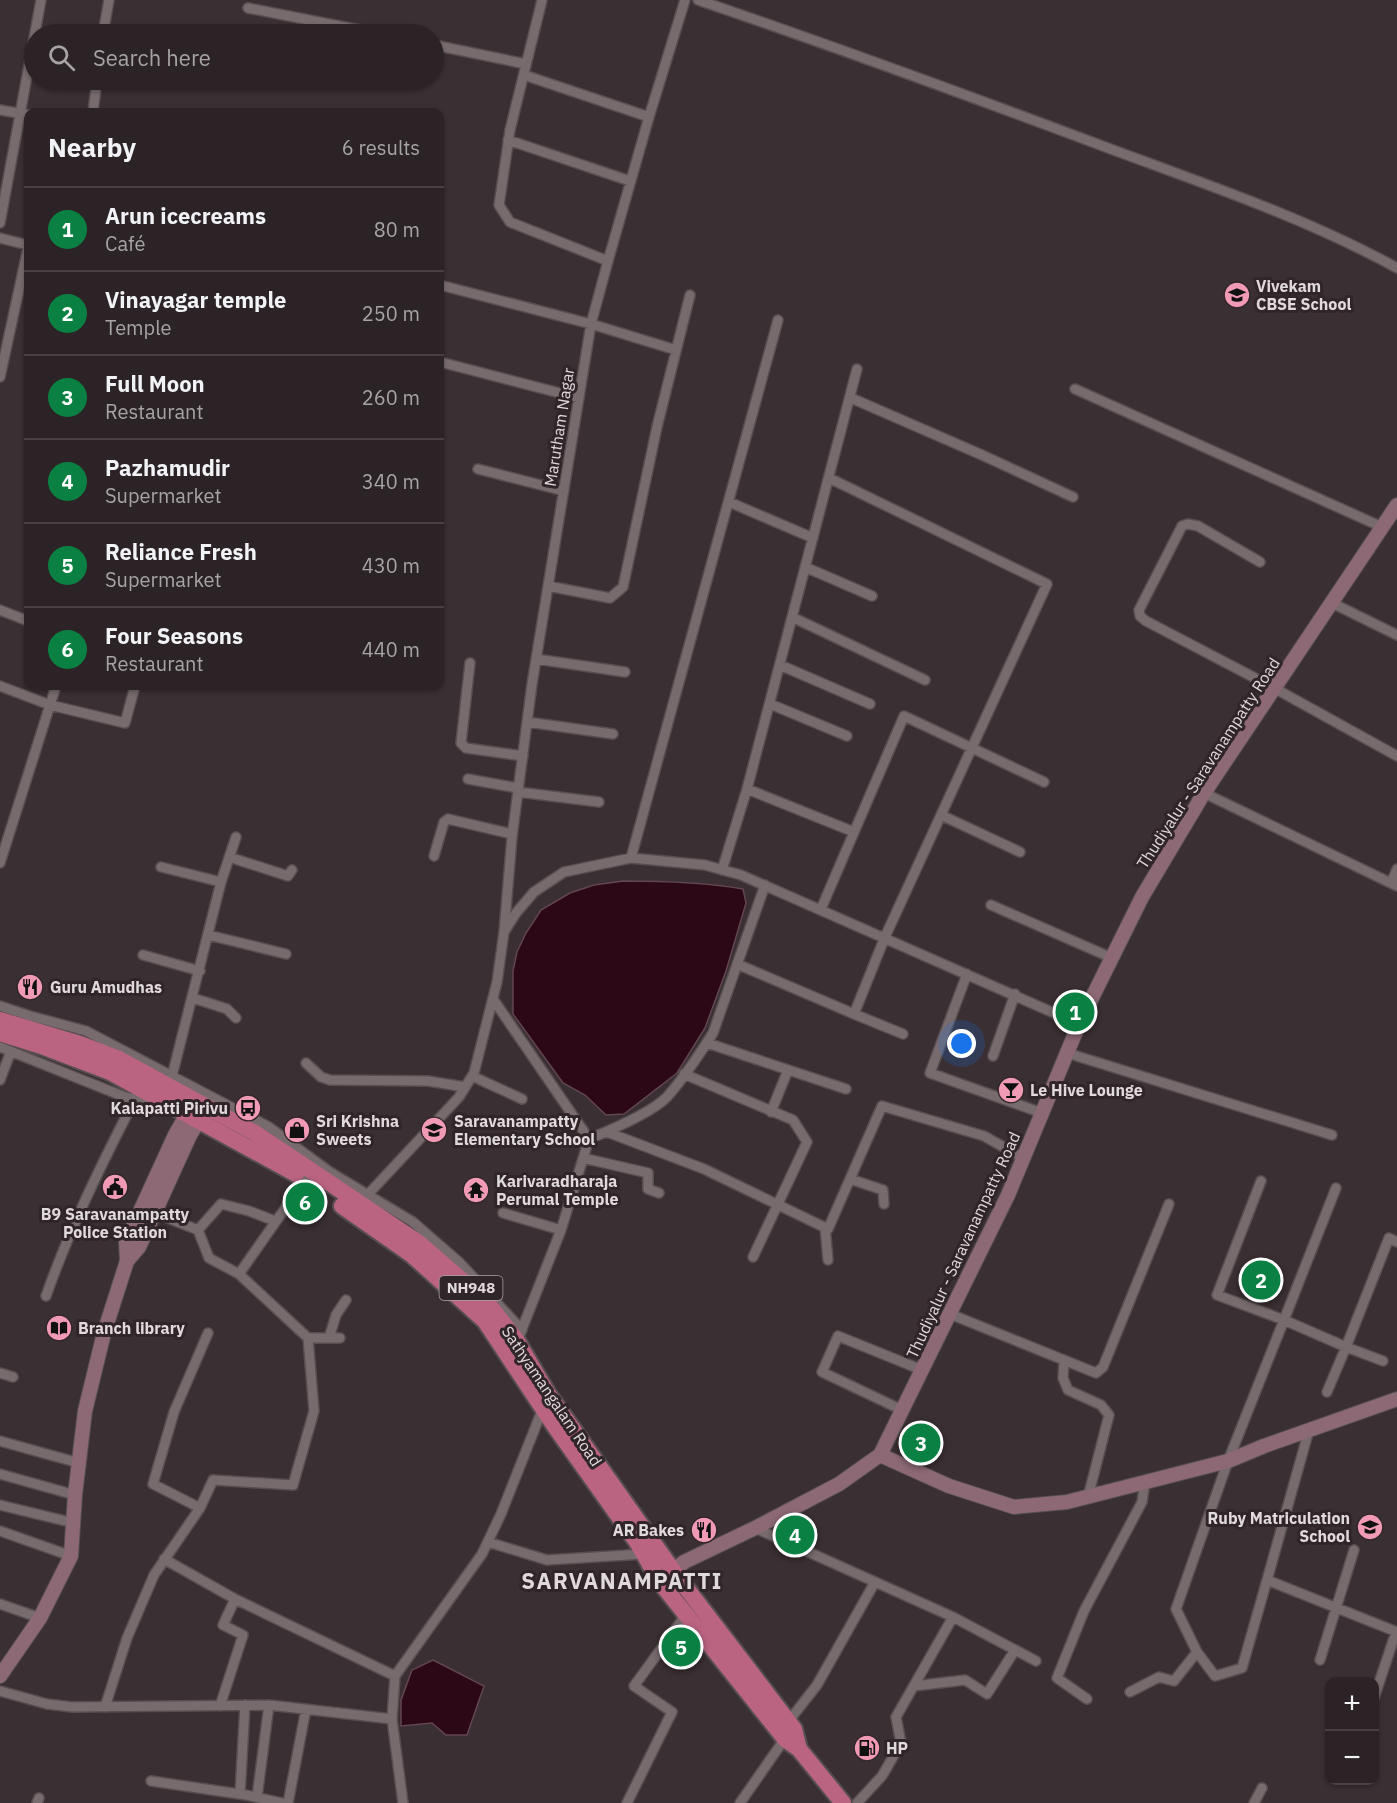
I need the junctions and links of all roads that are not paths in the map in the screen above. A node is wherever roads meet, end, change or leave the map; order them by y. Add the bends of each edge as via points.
1 (41, 0) edge
2 (109, 0) edge
3 (542, 0) edge
4 (685, 0) edge
5 (698, 0) edge
6 (248, 8) dead end
7 (37, 24) edge
8 (105, 24) edge
9 (329, 24) edge
10 (444, 47) edge
11 (526, 64) junction
12 (524, 75) junction
13 (28, 90) edge
14 (96, 90) edge
15 (25, 108) edge
16 (94, 108) edge
17 (0, 110) edge
18 (24, 114) edge
19 (649, 117) junction
20 (508, 140) junction
21 (630, 181) junction
22 (0, 223) edge
23 (0, 238) edge
24 (24, 246) edge
25 (608, 261) junction
26 (24, 266) edge
27 (1397, 268) edge
28 (444, 286) edge
29 (690, 295) dead end
30 (778, 320) dead end
31 (591, 324) junction
32 (676, 350) junction
33 (444, 363) edge
34 (857, 369) dead end
35 (0, 377) edge
36 (1075, 389) dead end
37 (579, 398) junction
38 (851, 398) junction
39 (478, 469) dead end
40 (829, 478) junction
41 (564, 491) junction
42 (1073, 497) dead end
43 (729, 502) junction
44 (1397, 505) edge
45 (1382, 527) junction
46 (813, 538) junction
47 (1260, 562) dead end
48 (805, 567) junction
49 (548, 586) junction
50 (872, 596) dead end
51 (1332, 603) junction
52 (0, 610) edge
53 (792, 616) junction
54 (24, 619) edge
55 (1397, 635) edge
56 (536, 659) junction
57 (470, 663) dead end
58 (780, 665) junction
59 (625, 672) dead end
60 (925, 680) dead end
61 (0, 686) edge
62 (1274, 688) junction
63 (55, 690) edge
64 (134, 690) edge
65 (770, 704) junction
66 (870, 704) dead end
67 (50, 705) junction
68 (527, 722) junction
69 (613, 735) dead end
70 (847, 736) dead end
71 (971, 749) junction
72 (522, 756) junction
73 (1397, 756) edge
74 (468, 779) dead end
75 (1044, 782) dead end
76 (747, 789) junction
77 (518, 790) junction
78 (1204, 793) junction
79 (599, 802) dead end
80 (941, 815) junction
81 (854, 832) junction
82 (512, 834) junction
83 (236, 837) dead end
84 (1020, 852) dead end
85 (434, 856) dead end
86 (229, 857) junction
87 (631, 858) junction
88 (0, 864) edge
89 (161, 867) dead end
90 (1397, 869) edge
91 (292, 870) dead end
92 (722, 870) junction
93 (221, 882) junction
94 (765, 885) junction
95 (1394, 885) edge
96 (991, 905) dead end
97 (821, 909) junction
98 (504, 932) junction
99 (208, 935) junction
100 (885, 937) junction
101 (286, 954) dead end
102 (143, 955) dead end
103 (1112, 958) junction
104 (738, 964) junction
105 (200, 970) junction
106 (967, 974) junction
107 (1015, 994) junction
108 (193, 998) junction
109 (493, 999) junction
110 (0, 1006) edge
111 (854, 1014) junction
112 (236, 1018) dead end
113 (0, 1020) edge
114 (1079, 1024) junction
115 (0, 1033) edge
116 (903, 1034) dead end
117 (707, 1042) junction
118 (0, 1047) edge
119 (11, 1051) junction
120 (1067, 1053) junction
121 (993, 1056) dead end
122 (306, 1063) dead end
123 (788, 1070) junction
124 (684, 1074) junction
125 (172, 1076) junction
126 (472, 1076) junction
127 (0, 1080) edge
128 (465, 1088) junction
129 (846, 1089) dead end
130 (135, 1099) junction
131 (522, 1099) dead end
132 (193, 1109) junction
133 (771, 1112) junction
134 (1042, 1113) junction
135 (607, 1132) junction
136 (1332, 1135) dead end
137 (589, 1138) junction
138 (583, 1158) junction
139 (1023, 1158) junction
140 (850, 1179) junction
141 (305, 1180) junction
142 (1261, 1181) dead end
143 (1336, 1188) dead end
144 (659, 1193) dead end
145 (363, 1199) junction
146 (777, 1204) junction
147 (884, 1204) dead end
148 (1169, 1204) dead end
149 (155, 1213) junction
150 (503, 1213) dead end
151 (275, 1221) junction
152 (825, 1227) junction
153 (198, 1230) junction
154 (561, 1230) junction
155 (1397, 1242) edge
156 (753, 1257) dead end
157 (828, 1260) dead end
158 (127, 1261) junction
159 (239, 1274) junction
160 (46, 1296) dead end
161 (346, 1300) dead end
162 (950, 1314) junction
163 (1284, 1320) junction
164 (208, 1333) dead end
165 (519, 1335) junction
166 (308, 1338) junction
167 (329, 1338) junction
168 (340, 1338) dead end
169 (1346, 1347) junction
170 (1065, 1361) junction
171 (1383, 1361) dead end
172 (922, 1370) junction
173 (0, 1373) edge
174 (13, 1377) dead end
175 (1327, 1392) dead end
176 (1397, 1399) edge
177 (543, 1408) junction
178 (902, 1410) junction
179 (1309, 1430) junction
180 (0, 1441) edge
181 (880, 1455) junction
182 (1228, 1461) junction
183 (79, 1463) junction
184 (0, 1474) edge
185 (1145, 1482) junction
186 (75, 1495) junction
187 (1088, 1497) junction
188 (0, 1504) edge
189 (200, 1508) junction
190 (74, 1523) junction
191 (755, 1528) junction
192 (0, 1531) edge
193 (488, 1542) junction
194 (1354, 1550) dead end
195 (644, 1554) junction
196 (71, 1556) junction
197 (164, 1559) junction
198 (674, 1572) junction
199 (1267, 1580) junction
200 (660, 1582) junction
201 (875, 1582) junction
202 (235, 1599) junction
203 (0, 1604) edge
204 (1335, 1608) junction
205 (685, 1616) junction
206 (953, 1617) junction
207 (40, 1618) junction
208 (1396, 1632) edge
209 (1015, 1650) junction
210 (1197, 1652) junction
211 (1320, 1660) dead end
212 (1036, 1661) dead end
213 (395, 1676) junction
214 (0, 1677) edge
215 (1379, 1683) edge
216 (914, 1686) junction
217 (0, 1691) edge
218 (1130, 1692) dead end
219 (1087, 1699) dead end
220 (269, 1704) junction
221 (245, 1705) junction
222 (220, 1706) junction
223 (105, 1707) junction
224 (306, 1709) junction
225 (392, 1719) junction
226 (789, 1730) junction
227 (151, 1781) dead end
228 (1262, 1788) dead end
229 (256, 1797) junction
230 (243, 1798) edge
231 (276, 1803) edge
232 (288, 1803) edge
233 (403, 1803) edge
234 (627, 1803) edge
235 (740, 1803) edge
236 (843, 1803) edge
237 (857, 1803) edge
238 (1254, 1803) edge

1 - 7 street
2 - 8 street
3 - 11 street
4 - 19 street, Marutham Nagar
5 - 27 street via 1202,183 1353,244
6 - 9 street
10 - 11 street
11 - 12 street
12 - 19 street
12 - 20 street
13 - 15 street
14 - 16 street
17 - 18 street
18 - 22 street
19 - 21 street, Marutham Nagar
20 - 21 street
20 - 25 street via 499,205 510,222
21 - 25 street, Marutham Nagar
23 - 24 street
25 - 31 street, Marutham Nagar
26 - 35 street
28 - 31 street
29 - 32 street
30 - 43 street
31 - 32 street
31 - 37 street, Marutham Nagar
32 - 49 street via 623,587 610,598
33 - 37 street
34 - 38 street
36 - 45 street
37 - 41 street, Marutham Nagar
38 - 40 street
38 - 42 street
39 - 41 street
40 - 46 street
40 - 71 street via 1047,584
41 - 49 street, Marutham Nagar
43 - 46 street
43 - 87 street
44 - 45 main road, Thudiyalur - Saravanampatty Road
45 - 51 main road, Thudiyalur - Saravanampatty Road
46 - 48 street
47 - 62 street via 1198,526 1182,526 1139,610 1146,621
48 - 50 street
48 - 53 street
49 - 56 street, Marutham Nagar
51 - 55 street
51 - 62 main road, Thudiyalur - Saravanampatty Road
52 - 54 street
53 - 58 street
53 - 60 street
56 - 59 street
56 - 68 street, Marutham Nagar
57 - 72 street via 461,743 466,748
58 - 65 street
58 - 66 street
61 - 67 street
62 - 73 street
62 - 78 main road, Thudiyalur - Saravanampatty Road
63 - 67 street
64 - 67 street via 125,723
65 - 70 street
65 - 76 street
67 - 88 street
68 - 69 street
68 - 72 street, Marutham Nagar
71 - 75 street
71 - 80 street
71 - 81 street via 904,716
72 - 77 street, Marutham Nagar
74 - 77 street
76 - 81 street
76 - 92 street
77 - 79 street
77 - 82 street, Marutham Nagar
78 - 95 street
78 - 103 main road, Thudiyalur - Saravanampatty Road via 1142,897
80 - 84 street
80 - 100 street
81 - 97 street
82 - 85 street via 448,819
82 - 98 street, Marutham Nagar
83 - 86 street
86 - 91 street via 288,876
86 - 93 street
87 - 92 street
87 - 98 street via 564,872 534,892
89 - 93 street
90 - 95 street
92 - 94 street
93 - 99 street
94 - 97 street
94 - 104 street
96 - 103 street
97 - 100 street
98 - 109 street, Marutham Nagar
99 - 101 street
99 - 105 street
100 - 106 street
100 - 111 street
102 - 105 street
103 - 114 main road, Thudiyalur - Saravanampatty Road
104 - 111 street
104 - 117 street
105 - 108 street
106 - 107 street
106 - 134 street via 930,1072
107 - 114 street
107 - 121 street
108 - 112 street via 227,1009
108 - 125 street
109 - 126 street, Marutham Nagar
109 - 137 street
110 - 125 street via 86,1031
111 - 116 street
113 - 132 highway, Sathyamangalam Road / NH948 via 118,1059
114 - 120 main road, Thudiyalur - Saravanampatty Road
115 - 132 highway, NH948 via 110,1072
117 - 123 street
117 - 124 street
118 - 119 street
119 - 127 street
119 - 130 street
120 - 134 main road, Thudiyalur - Saravanampatty Road
120 - 136 street
122 - 128 street via 330,1080 428,1081
123 - 129 street
123 - 133 street
124 - 133 street
124 - 135 street via 666,1098
125 - 145 street via 269,1127
126 - 128 street, Marutham Nagar
126 - 131 street
128 - 145 street, Marutham Nagar
130 - 132 street
130 - 160 street via 63,1249
132 - 141 highway, NH948
132 - 145 highway, Sathyamangalam Road / NH948 via 255,1133
132 - 149 main road via 190,1135
132 - 158 main road via 126,1242
133 - 146 street via 793,1120 807,1142
134 - 139 main road, Thudiyalur - Saravanampatty Road
135 - 137 street
135 - 146 street via 704,1168
137 - 138 street
138 - 144 street via 648,1173 648,1189
138 - 154 street
139 - 140 street via 984,1136 882,1106
139 - 162 main road, Thudiyalur - Saravanampatty Road
140 - 147 street via 883,1190
140 - 152 street via 828,1229
141 - 151 street
141 - 177 highway, NH948 via 412,1254 485,1321
142 - 163 street via 1217,1295
143 - 163 street
145 - 165 highway, Sathyamangalam Road / NH948 via 428,1250
146 - 152 street
146 - 156 street
148 - 170 street via 1103,1367 1096,1372
149 - 153 street
149 - 158 main road via 139,1248
150 - 154 street
151 - 153 street via 221,1204
151 - 159 street
152 - 157 street
153 - 159 street via 209,1258
154 - 165 street
155 - 169 street via 1389,1238
158 - 183 main road via 85,1411
159 - 166 street
161 - 167 street via 336,1315
162 - 170 street
162 - 172 main road, Thudiyalur - Saravanampatty Road
163 - 169 street
163 - 182 street
164 - 189 street via 174,1412 153,1484
165 - 198 highway, Sathyamangalam Road / NH948 via 548,1394
166 - 167 street
166 - 189 street via 314,1411 293,1485 213,1480
167 - 168 street
169 - 171 street
169 - 175 street
170 - 187 street via 1063,1378 1068,1390 1101,1405 1109,1415
172 - 178 main road, Thudiyalur - Saravanampatty Road
172 - 178 street via 838,1336 822,1372
173 - 174 street
176 - 179 main road
177 - 193 street
177 - 195 highway, NH948
178 - 181 main road, Thudiyalur - Saravanampatty Road
179 - 182 main road
179 - 199 street
180 - 183 street
181 - 187 main road via 949,1486 1014,1507
181 - 191 main road, Thudiyalur - Saravanampatty Road via 839,1484
182 - 185 main road
182 - 210 street via 1176,1609
183 - 186 main road
184 - 186 street
185 - 187 main road
185 - 219 street via 1142,1502 1084,1611 1057,1678
186 - 190 main road
188 - 190 street
189 - 197 street
190 - 196 main road
191 - 198 main road, Thudiyalur - Saravanampatty Road via 684,1562
191 - 201 street
192 - 196 street
193 - 195 street via 548,1560
193 - 213 street
194 - 204 street
195 - 200 highway, NH948
196 - 207 main road
197 - 202 street
197 - 223 street via 127,1638
198 - 200 main road, Thudiyalur - Saravanampatty Road
198 - 226 highway, Sathyamangalam Road / NH948
199 - 204 street
199 - 210 street via 1242,1668 1215,1676
200 - 205 highway, NH948
201 - 206 street
201 - 226 street
202 - 213 street
202 - 222 street via 223,1625 243,1635
203 - 207 street
204 - 208 street
204 - 211 street
205 - 226 highway, NH948
205 - 234 street via 634,1686 672,1712
206 - 209 street
206 - 216 street
207 - 214 main road
208 - 215 street
209 - 212 street
209 - 216 street via 987,1694 965,1680
210 - 218 street via 1174,1681 1159,1677
213 - 225 street
216 - 237 street via 896,1717 901,1743 882,1776
217 - 223 street via 47,1704
220 - 221 street
220 - 224 street
220 - 229 street
221 - 222 street
221 - 230 street
222 - 223 street
224 - 225 street
224 - 232 street
225 - 233 street
226 - 235 street
226 - 236 highway, Sathyamangalam Road / NH948 via 799,1749
227 - 230 street
228 - 238 street
229 - 230 street
229 - 231 street

